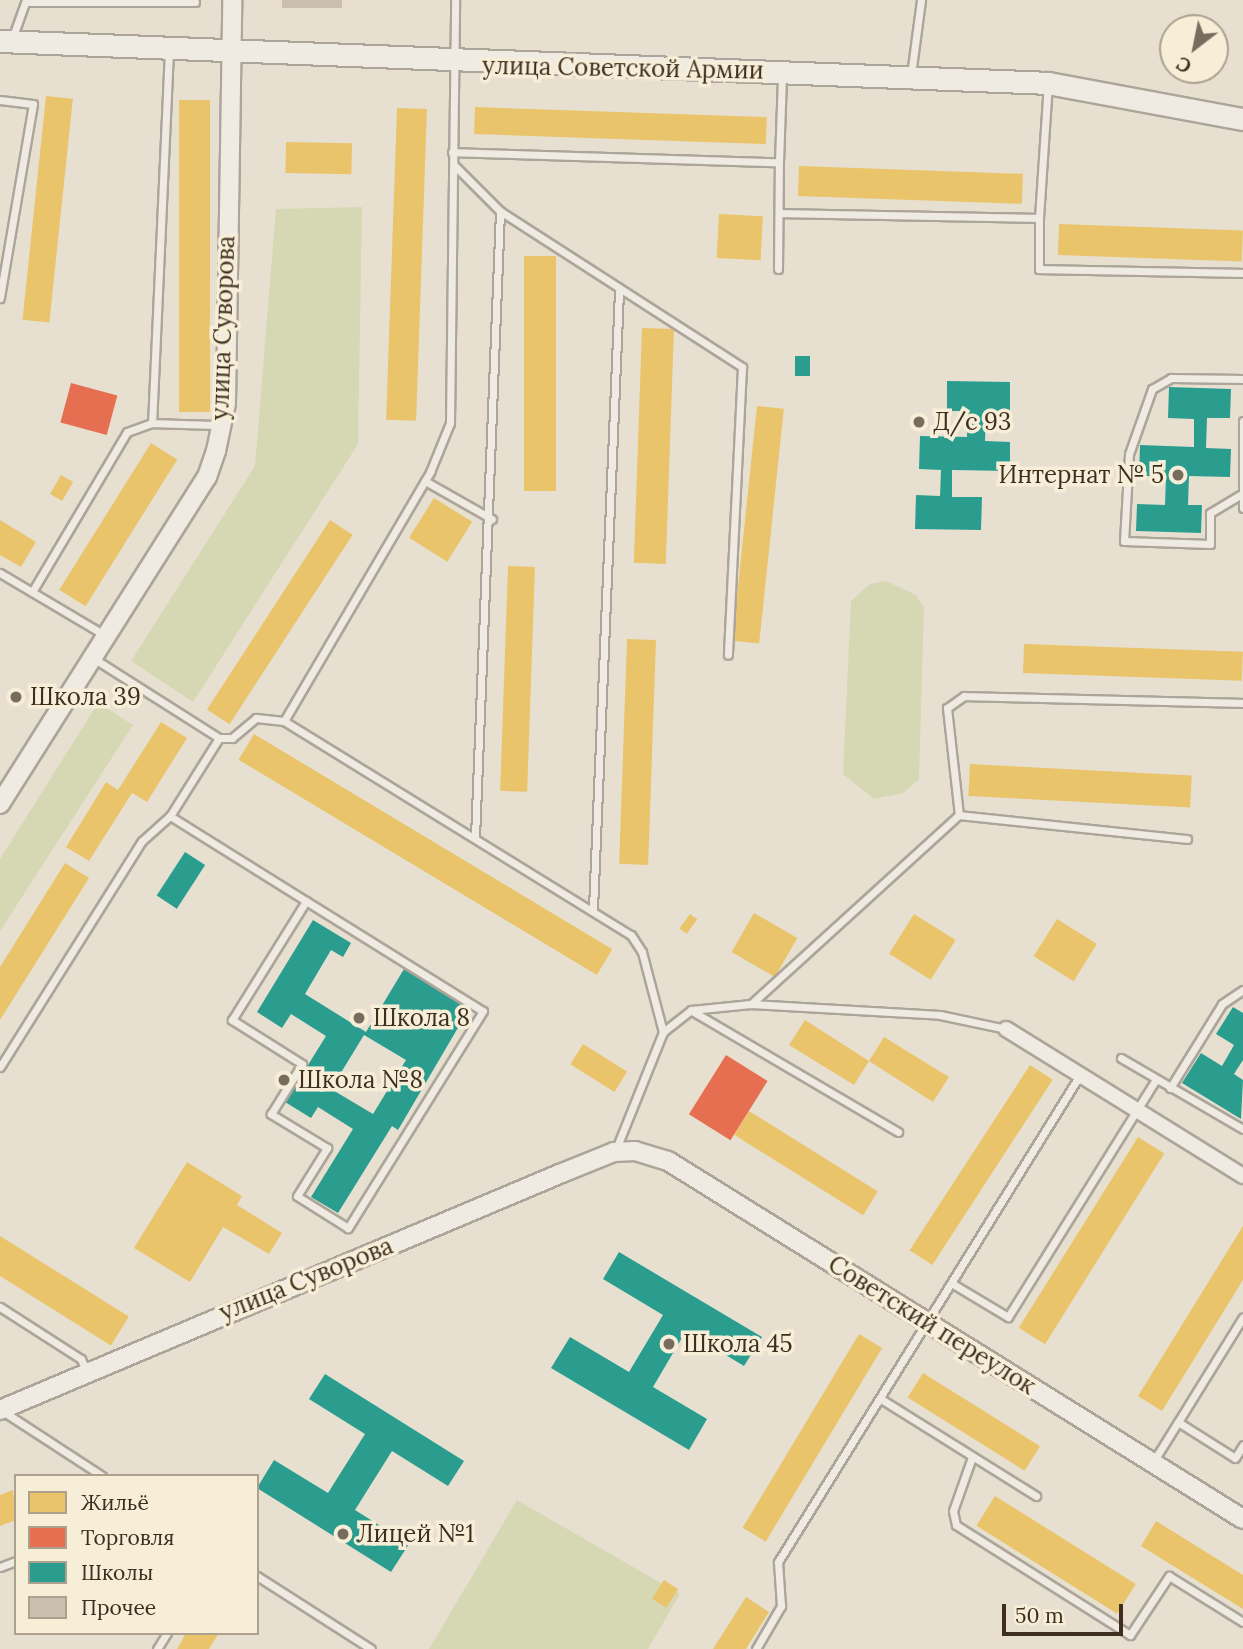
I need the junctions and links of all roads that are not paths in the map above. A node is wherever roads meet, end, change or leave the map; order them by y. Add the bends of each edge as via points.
1 (232, 0) edge
2 (455, 0) edge
3 (921, 0) edge
4 (26, 1) edge
5 (195, 2) dead end
6 (5, 41) edge
7 (169, 50) junction
8 (228, 53) junction
9 (454, 63) junction
10 (782, 72) junction
11 (911, 75) junction
12 (1048, 82) junction
13 (0, 100) edge
14 (1243, 119) edge
15 (452, 152) junction
16 (779, 162) junction
17 (454, 165) junction
18 (500, 211) junction
19 (779, 213) junction
20 (1039, 218) junction
21 (778, 269) dead end
22 (1243, 273) edge
23 (619, 292) junction
24 (0, 298) edge
25 (1243, 379) edge
26 (1243, 421) edge
27 (152, 423) junction
28 (221, 425) junction
29 (425, 481) junction
30 (1240, 495) junction
31 (1243, 508) edge
32 (492, 519) junction
33 (0, 573) edge
34 (32, 592) junction
35 (106, 636) junction
36 (728, 655) dead end
37 (93, 658) junction
38 (1243, 703) edge
39 (284, 721) junction
40 (219, 738) junction
41 (0, 804) edge
42 (959, 815) junction
43 (170, 816) junction
44 (475, 837) junction
45 (1187, 839) dead end
46 (306, 901) junction
47 (593, 909) junction
48 (1243, 990) edge
49 (751, 1004) junction
50 (691, 1010) junction
51 (1006, 1029) joint
52 (663, 1032) junction
53 (1121, 1058) dead end
54 (0, 1067) edge
55 (1080, 1075) junction
56 (1156, 1079) junction
57 (1170, 1088) junction
58 (1137, 1110) junction
59 (1243, 1129) edge
60 (898, 1132) dead end
61 (614, 1152) junction
62 (1243, 1176) edge
63 (953, 1284) junction
64 (0, 1307) edge
65 (1243, 1317) edge
66 (928, 1323) junction
67 (86, 1370) junction
68 (881, 1399) junction
69 (0, 1410) edge
70 (1178, 1422) junction
71 (1243, 1445) edge
72 (972, 1457) junction
73 (1153, 1462) junction
74 (99, 1474) edge
75 (1036, 1496) dead end
76 (1243, 1519) edge
77 (259, 1577) edge
78 (1243, 1622) edge
79 (371, 1649) edge
80 (756, 1649) edge

1 - 8 street, улица Суворова
2 - 9 lane
3 - 11 lane
4 - 5 lane
4 - 6 lane
6 - 7 main road, улица Советской Армии
7 - 8 main road, улица Советской Армии
7 - 27 lane
8 - 9 main road, улица Советской Армии
8 - 28 street, улица Суворова
9 - 10 main road, улица Советской Армии
9 - 15 lane
10 - 11 main road, улица Советской Армии
10 - 16 lane
11 - 12 main road, улица Советской Армии
12 - 14 main road, улица Советской Армии
12 - 20 lane
13 - 24 lane via 33,104
15 - 16 lane
15 - 17 lane
16 - 19 lane
17 - 18 lane
17 - 29 lane via 450,423
18 - 23 lane via 576,256
18 - 32 lane
19 - 20 lane
19 - 21 lane
20 - 22 lane via 1039,269
23 - 36 lane via 742,367
23 - 47 lane
25 - 30 lane via 1171,378 1152,389 1129,454 1124,541 1209,544 1210,513
26 - 30 lane
27 - 28 lane
27 - 34 lane via 127,432
28 - 35 street, улица Суворова via 207,477
29 - 32 lane
29 - 39 lane
30 - 31 lane
32 - 44 lane
33 - 34 lane
34 - 35 lane
35 - 37 street, улица Суворова
37 - 40 lane
37 - 41 street, улица Суворова
38 - 42 lane via 964,696 947,708
39 - 40 lane via 257,718 232,738
39 - 44 lane
40 - 43 lane
42 - 45 lane
42 - 49 lane
43 - 46 lane
43 - 54 lane via 142,841
44 - 47 lane
46 - 46 lane via 483,1011 348,1228 297,1196 327,1148 271,1114 302,1064 232,1020
47 - 52 lane via 631,935 642,953
48 - 57 lane via 1222,1004
49 - 50 lane
49 - 51 lane via 940,1015
50 - 52 lane
50 - 60 lane
51 - 55 street
52 - 61 lane
53 - 56 lane
55 - 58 street
55 - 63 lane
56 - 57 lane
56 - 58 lane
57 - 59 lane
58 - 62 street
58 - 63 lane via 1007,1317
61 - 66 street, Советский переулок via 668,1161
61 - 67 street, улица Суворова
63 - 66 lane
64 - 67 lane via 81,1359
65 - 70 lane
66 - 68 lane
66 - 73 street, Советский переулок
67 - 69 street, улица Суворова
68 - 72 lane
68 - 80 lane via 778,1562 781,1606
69 - 74 lane
70 - 71 lane via 1235,1458
70 - 73 lane
72 - 75 lane
72 - 78 lane via 953,1511 956,1525 1130,1635 1168,1576
73 - 76 street, Советский переулок
77 - 79 lane

